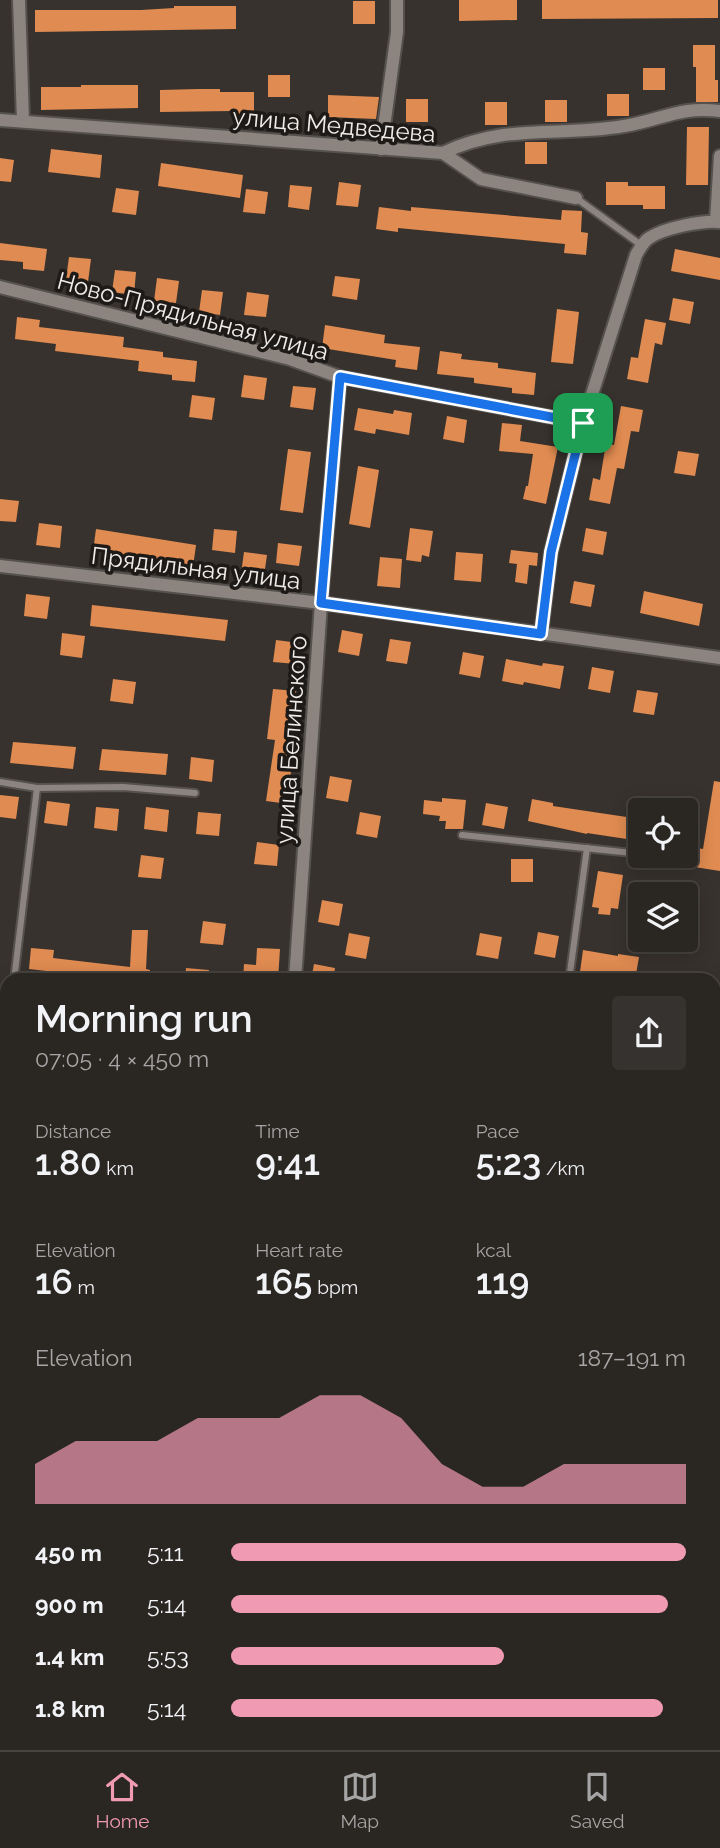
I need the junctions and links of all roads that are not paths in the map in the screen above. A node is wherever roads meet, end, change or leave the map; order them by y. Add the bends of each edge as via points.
1 (19, 0) edge
2 (397, 0) edge
3 (720, 111) edge
4 (0, 120) edge
5 (23, 121) junction
6 (380, 149) junction
7 (443, 153) junction
8 (720, 156) edge
9 (576, 198) joint
10 (718, 222) edge
11 (641, 245) junction
12 (0, 287) edge
13 (340, 377) junction
14 (583, 423) junction
15 (0, 566) edge
16 (321, 603) junction
17 (541, 634) junction
18 (720, 657) edge
19 (0, 782) edge
20 (37, 788) junction
21 (195, 793) dead end
22 (462, 835) dead end
23 (587, 848) junction
24 (628, 853) edge
25 (15, 973) edge
26 (295, 973) edge
27 (570, 973) edge

1 - 5 street
2 - 6 street via 397,32
3 - 7 street via 688,109 626,126 531,131 466,142
4 - 5 street, улица Медведева
5 - 6 street, улица Медведева
6 - 7 street, улица Медведева
7 - 9 street, улица Медведева via 481,178
8 - 10 street
9 - 11 lane, улица Медведева
10 - 11 street via 657,234
11 - 14 street
12 - 13 street, Ново-Прядильная улица via 290,359
13 - 14 street, Ново-Прядильная улица
13 - 16 street, улица Белинского
14 - 17 street via 551,552
15 - 16 street, Прядильная улица
16 - 17 street, Прядильная улица
16 - 26 street, улица Белинского
17 - 18 street, Прядильная улица
19 - 20 lane
20 - 21 lane via 123,787
20 - 25 lane
22 - 23 lane
23 - 24 lane
23 - 27 lane

